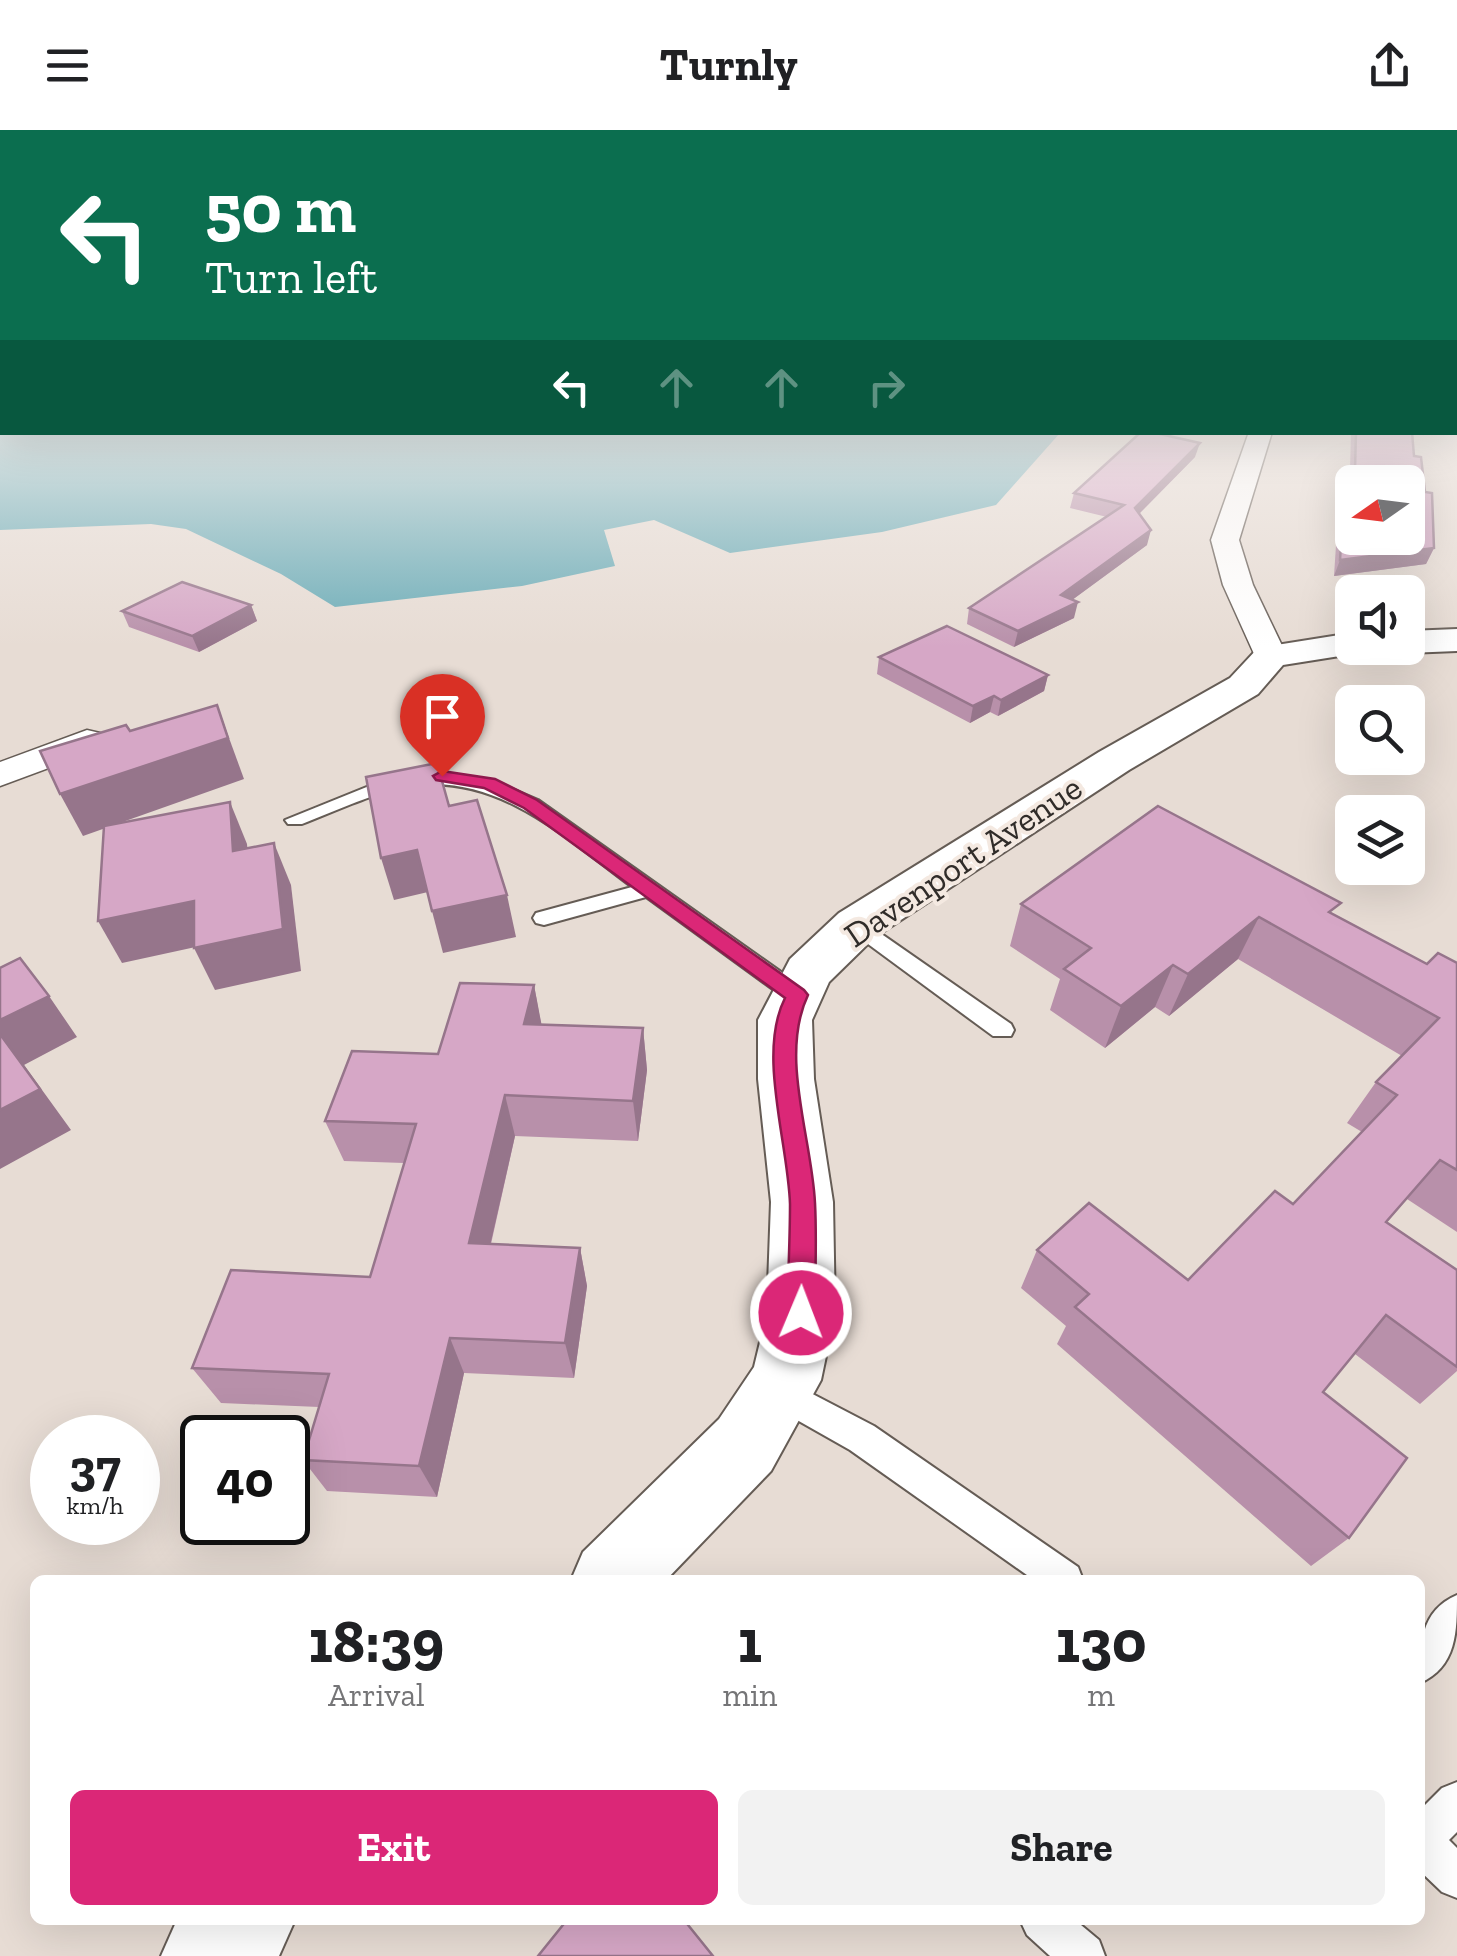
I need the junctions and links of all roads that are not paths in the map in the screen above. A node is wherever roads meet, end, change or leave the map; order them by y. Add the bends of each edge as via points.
1 (1246, 476) edge
2 (1457, 640) edge
3 (1425, 641) edge
4 (1335, 647) edge
5 (1271, 656) junction
6 (87, 740) edge
7 (0, 775) edge
8 (295, 820) dead end
9 (650, 889) junction
10 (544, 918) dead end
11 (857, 925) junction
12 (797, 995) junction
13 (1002, 1030) dead end
14 (778, 1392) junction
15 (636, 1572) edge
16 (1058, 1575) edge
17 (1457, 1614) edge
18 (1425, 1657) edge
19 (1457, 1803) edge
20 (1425, 1836) edge
21 (1425, 1846) edge
22 (1457, 1877) edge
23 (242, 1925) edge
24 (1048, 1925) edge
25 (210, 1956) edge
26 (1082, 1956) edge

1 - 5 street via 1225,540
2 - 3 street
4 - 5 street
5 - 11 street, Davenport Avenue via 1244,686
6 - 7 street
8 - 9 lane via 402,780 442,776 488,783 531,804
9 - 10 lane
9 - 12 lane
11 - 12 street, Davenport Avenue via 808,972
11 - 13 lane
12 - 14 street, Davenport Avenue via 785,1020 802,1202 801,1313
14 - 15 street, Davenport Avenue via 745,1445
14 - 16 lane via 862,1438
17 - 18 lane
19 - 20 lane
21 - 22 lane
23 - 25 street
24 - 26 lane

